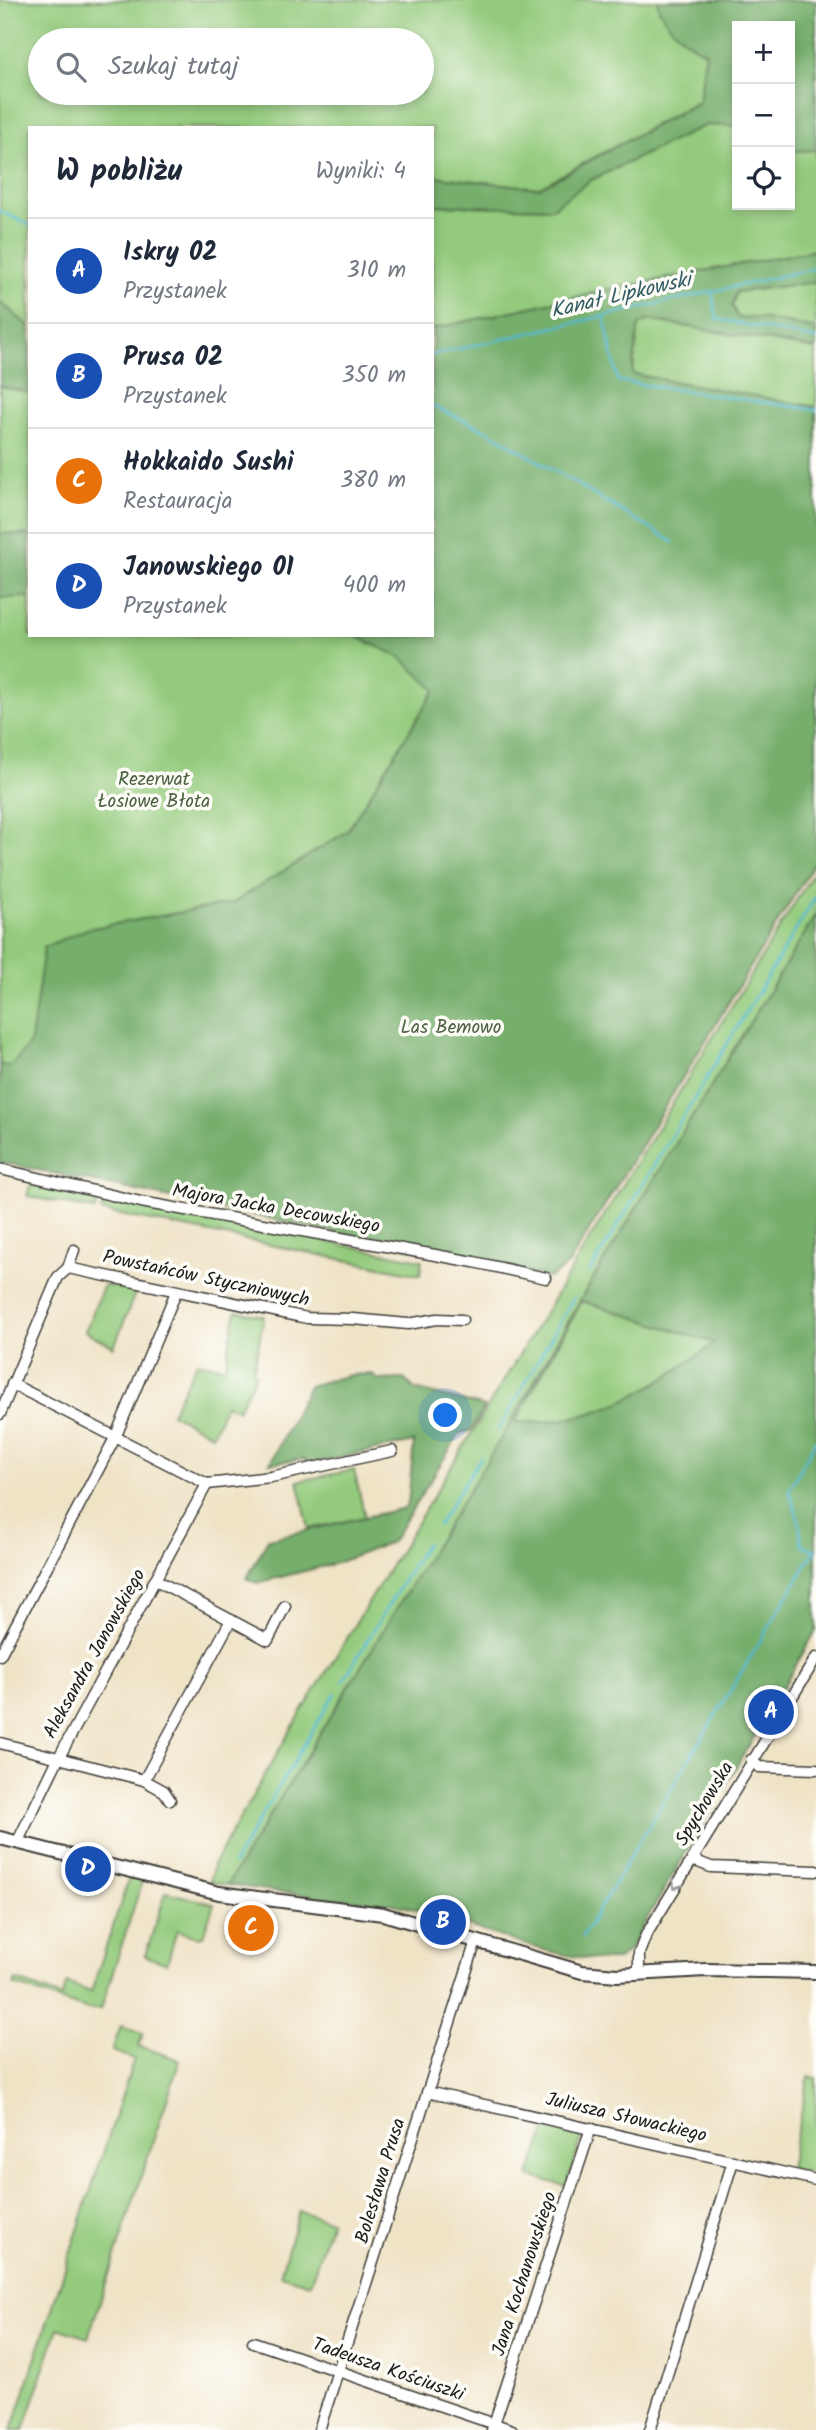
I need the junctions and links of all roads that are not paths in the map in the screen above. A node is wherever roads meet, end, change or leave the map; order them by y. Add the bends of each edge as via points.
1 (0, 1169) edge
2 (74, 1250) dead end
3 (68, 1268) junction
4 (546, 1278) dead end
5 (176, 1292) junction
6 (462, 1320) dead end
7 (12, 1384) junction
8 (0, 1414) edge
9 (115, 1438) junction
10 (392, 1451) dead end
11 (206, 1484) junction
12 (156, 1580) junction
13 (285, 1606) dead end
14 (231, 1620) junction
15 (0, 1655) edge
16 (816, 1658) edge
17 (0, 1743) edge
18 (58, 1759) junction
19 (751, 1760) junction
20 (816, 1769) edge
21 (144, 1780) junction
22 (170, 1800) dead end
23 (0, 1838) edge
24 (17, 1843) junction
25 (692, 1860) junction
26 (816, 1871) edge
27 (476, 1941) junction
28 (816, 1972) edge
29 (639, 1974) junction
30 (427, 2092) junction
31 (591, 2128) junction
32 (733, 2161) junction
33 (816, 2180) edge
34 (253, 2342) dead end
35 (339, 2371) junction
36 (493, 2427) edge
37 (319, 2430) edge
38 (512, 2430) edge
39 (650, 2430) edge

1 - 4 street, Majora Jacka Decowskiego via 141,1202
2 - 3 street
3 - 5 street, Powstańców Styczniowych
3 - 7 street via 58,1278
5 - 6 street, Powstańców Styczniowych via 314,1319 408,1324
5 - 9 street
7 - 8 street
7 - 9 street
9 - 11 street
9 - 15 street
10 - 11 street via 271,1477
11 - 12 street, Aleksandra Janowskiego
12 - 14 street
12 - 18 street, Aleksandra Janowskiego
13 - 14 street via 268,1640
14 - 21 street
16 - 19 street, Spychowska
17 - 18 street
18 - 21 street
18 - 24 street, Aleksandra Janowskiego
19 - 20 street via 759,1767
19 - 25 street, Spychowska
21 - 22 street
23 - 24 street
24 - 27 street via 186,1886 383,1914
25 - 26 street via 711,1867
25 -> 29 street, Spychowska via 641,1945
27 - 29 street via 582,1972
27 - 30 street, Bolesława Prusa
28 - 29 street
30 - 31 street, Juliusza Słowackiego
30 - 35 street, Bolesława Prusa
31 - 32 street, Juliusza Słowackiego
31 - 36 street, Jana Kochanowskiego
32 - 33 street, Juliusza Słowackiego
32 - 39 street
34 - 35 street, Tadeusza Kościuszki
35 - 36 street, Tadeusza Kościuszki
35 - 37 street, Bolesława Prusa
36 - 38 street, Tadeusza Kościuszki

